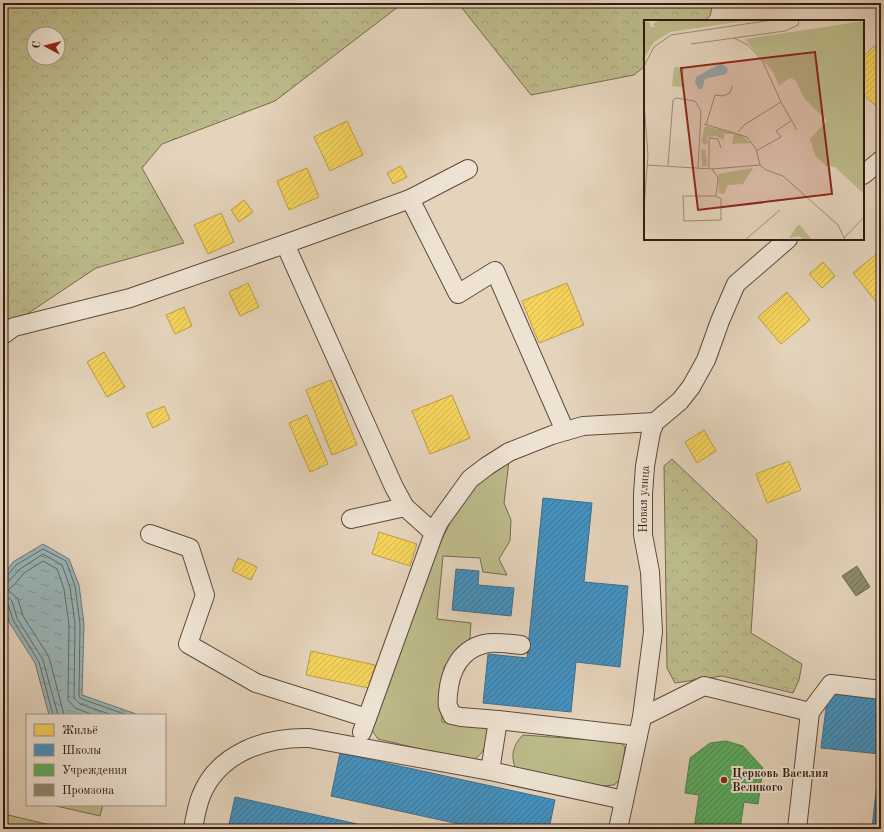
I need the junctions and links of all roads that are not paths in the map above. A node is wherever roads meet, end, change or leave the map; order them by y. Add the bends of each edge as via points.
1 (881, 160) edge
2 (468, 170) dead end
3 (864, 174) edge
4 (410, 199) junction
5 (787, 240) edge
6 (285, 244) junction
7 (3, 335) edge
8 (655, 422) junction
9 (565, 431) junction
10 (405, 507) junction
11 (351, 519) dead end
12 (434, 533) junction
13 (150, 534) dead end
14 (521, 645) dead end
15 (881, 690) edge
16 (810, 712) junction
17 (642, 717) junction
18 (498, 720) junction
19 (638, 736) junction
20 (490, 771) junction
21 (624, 800) junction
22 (193, 829) edge
23 (618, 829) edge
24 (797, 829) edge

1 - 3 street
2 - 4 street
4 - 6 street
4 - 9 street via 458,294 495,271
5 - 8 street via 736,284 706,360 691,387 676,405
6 - 7 street via 130,298 14,327
6 - 10 street
8 - 9 street via 583,426
8 - 17 street, Новая улица via 646,456 643,494 643,535 650,572 652,632
9 - 12 street via 509,452 470,479
10 - 11 street
10 - 12 street
12 - 13 street via 365,725 256,683 188,644 205,595 190,548
14 - 18 street via 485,643 472,648 452,671 447,705 452,715
15 - 16 street via 831,684
16 - 17 street via 704,686
16 - 24 street
17 - 19 street, Новая улица
18 - 19 street
18 - 20 street
19 - 21 street, Новая улица
20 - 21 street
20 - 22 street via 309,738 282,739 234,755 215,771 200,797
21 - 23 street, Новая улица

